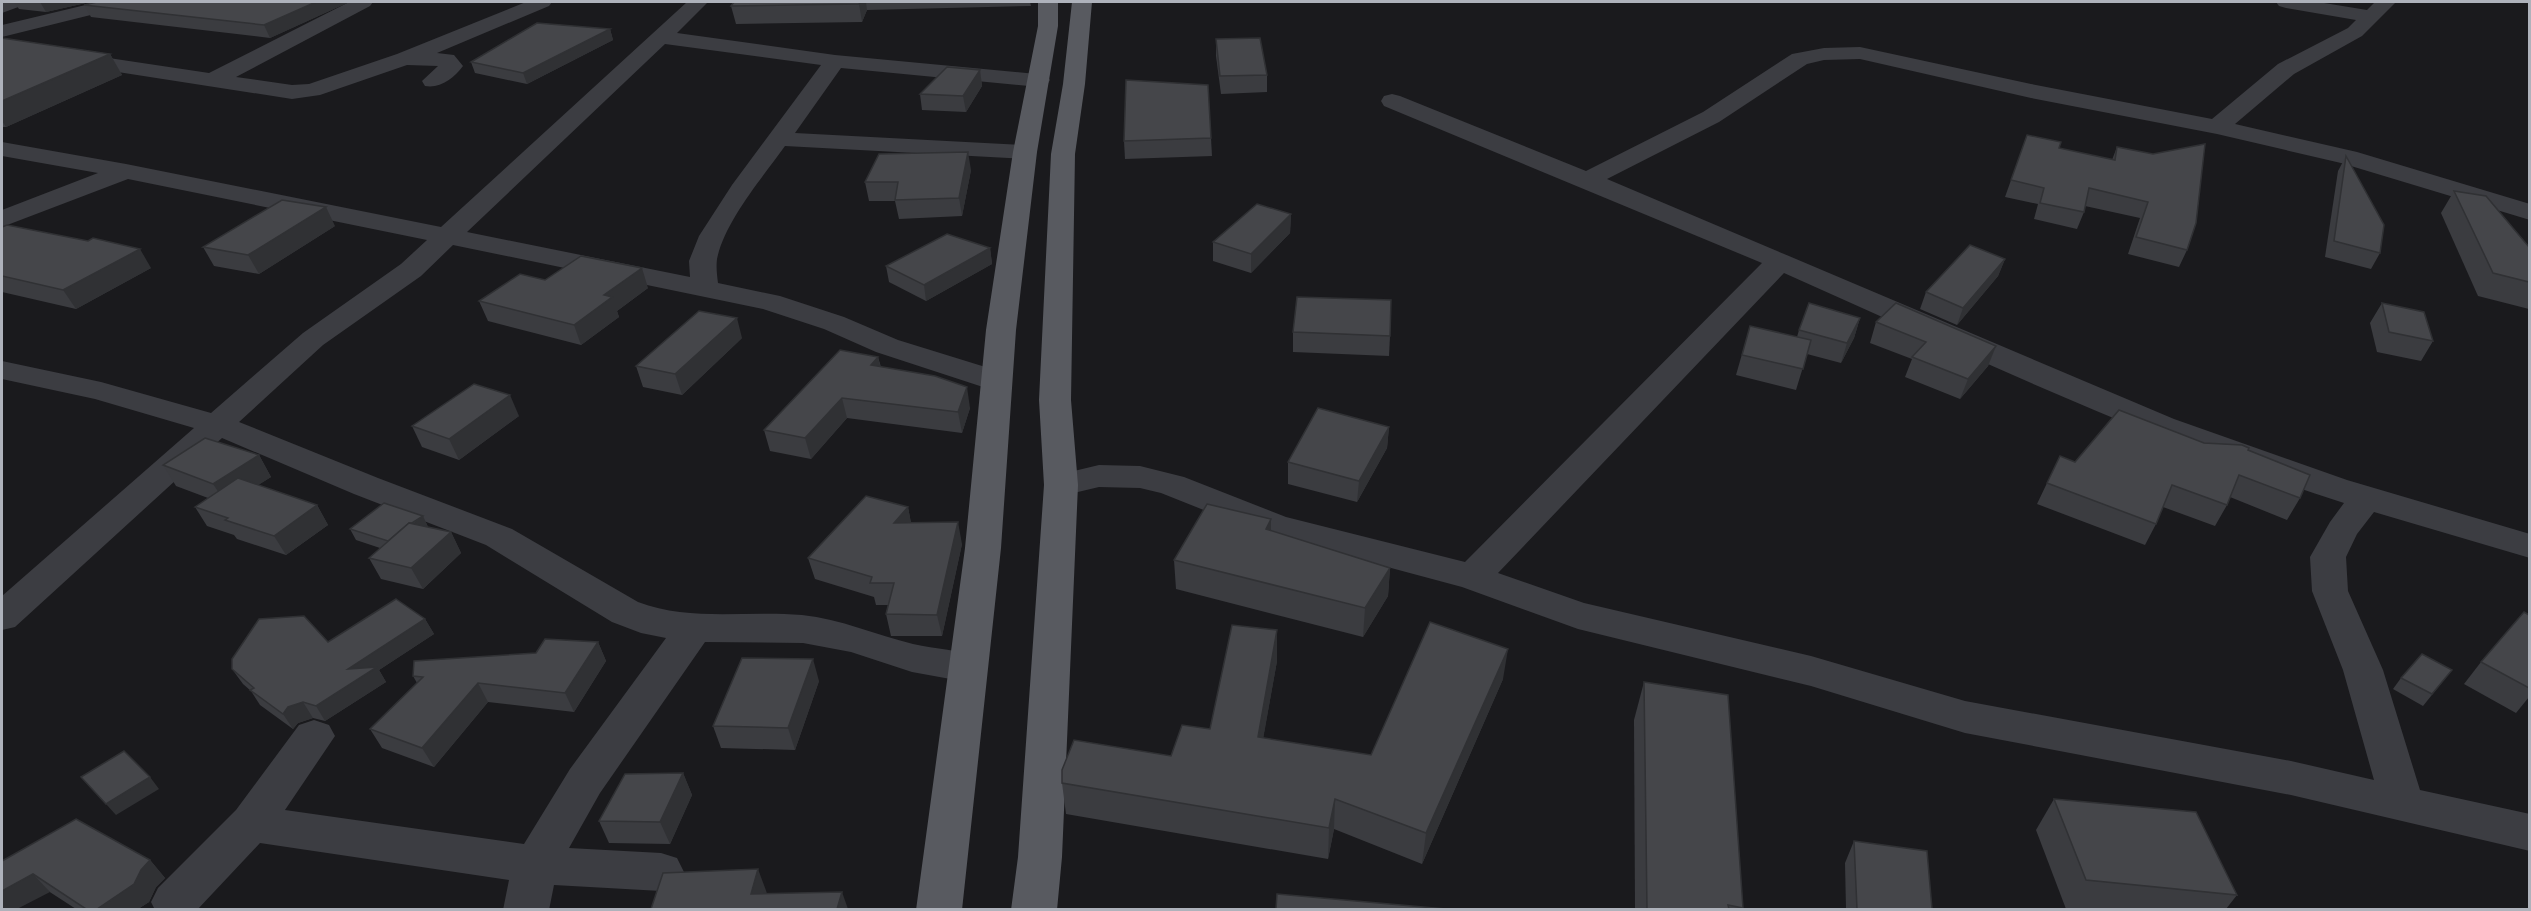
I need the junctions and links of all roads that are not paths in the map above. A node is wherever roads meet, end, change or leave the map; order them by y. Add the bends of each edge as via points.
1 (14, 2) edge
2 (120, 2) edge
3 (363, 2) edge
4 (542, 2) edge
5 (698, 2) edge
6 (1048, 2) edge
7 (1082, 2) edge
8 (2286, 2) edge
9 (2386, 2) edge
10 (2, 7) edge
11 (2368, 16) junction
12 (2, 31) edge
13 (661, 37) junction
14 (2, 48) edge
15 (405, 59) junction
16 (835, 61) junction
17 (211, 80) junction
18 (1039, 80) junction
19 (434, 81) dead end
20 (1392, 101) dead end
21 (2217, 127) junction
22 (778, 139) junction
23 (2, 149) edge
24 (1025, 152) junction
25 (126, 171) junction
26 (1587, 180) junction
27 (2529, 212) edge
28 (2, 219) edge
29 (446, 237) junction
30 (1780, 261) junction
31 (704, 289) junction
32 (2, 370) edge
33 (997, 381) junction
34 (216, 424) junction
35 (1061, 484) junction
36 (2366, 498) junction
37 (2529, 546) edge
38 (1472, 577) junction
39 (2, 617) edge
40 (694, 628) junction
41 (968, 667) junction
42 (314, 736) dead end
43 (2402, 802) junction
44 (251, 823) junction
45 (2529, 833) edge
46 (535, 865) junction
47 (662, 872) edge
48 (174, 903) dead end
49 (526, 909) edge
50 (939, 909) edge
51 (1034, 909) edge

1 - 10 street
2 - 12 street
3 - 17 street
4 - 15 street
5 - 13 street
6 - 18 main road
7 - 35 main road via 1063,154 1055,400
8 - 11 street
9 - 11 street
11 - 21 street via 2355,32 2286,69
13 - 16 street
13 - 29 street
14 - 17 street
15 - 17 street via 312,90 292,92
15 - 19 street via 446,60 452,66
16 - 18 street
16 - 22 street
18 - 24 main road
20 - 26 street
21 - 26 street via 1860,53 1824,54 1800,59 1711,117
21 - 27 street via 2348,157
22 - 24 street
22 - 31 street via 712,236 703,261
23 - 25 street
24 - 33 main road
25 - 28 street
25 - 29 street
26 - 30 street
29 - 31 street
29 - 34 street via 411,270 313,339
30 - 36 street via 2145,419
30 - 38 street
31 - 33 street via 770,302 887,346
32 - 34 street via 101,391
33 - 41 main road
34 - 39 street
34 - 40 street via 499,537 625,612 654,623
35 - 38 street via 1099,476 1140,477 1172,485 1276,526
35 - 51 main road
36 - 37 street
36 - 43 street via 2328,557 2330,591 2363,670
38 - 43 street via 1578,615 1800,668 1965,717
40 - 41 street via 803,629 855,639 912,658
40 - 46 street via 585,781
41 - 50 main road
42 - 44 street
43 - 45 street
44 - 46 street
44 - 48 street
46 - 47 street
46 - 49 street

